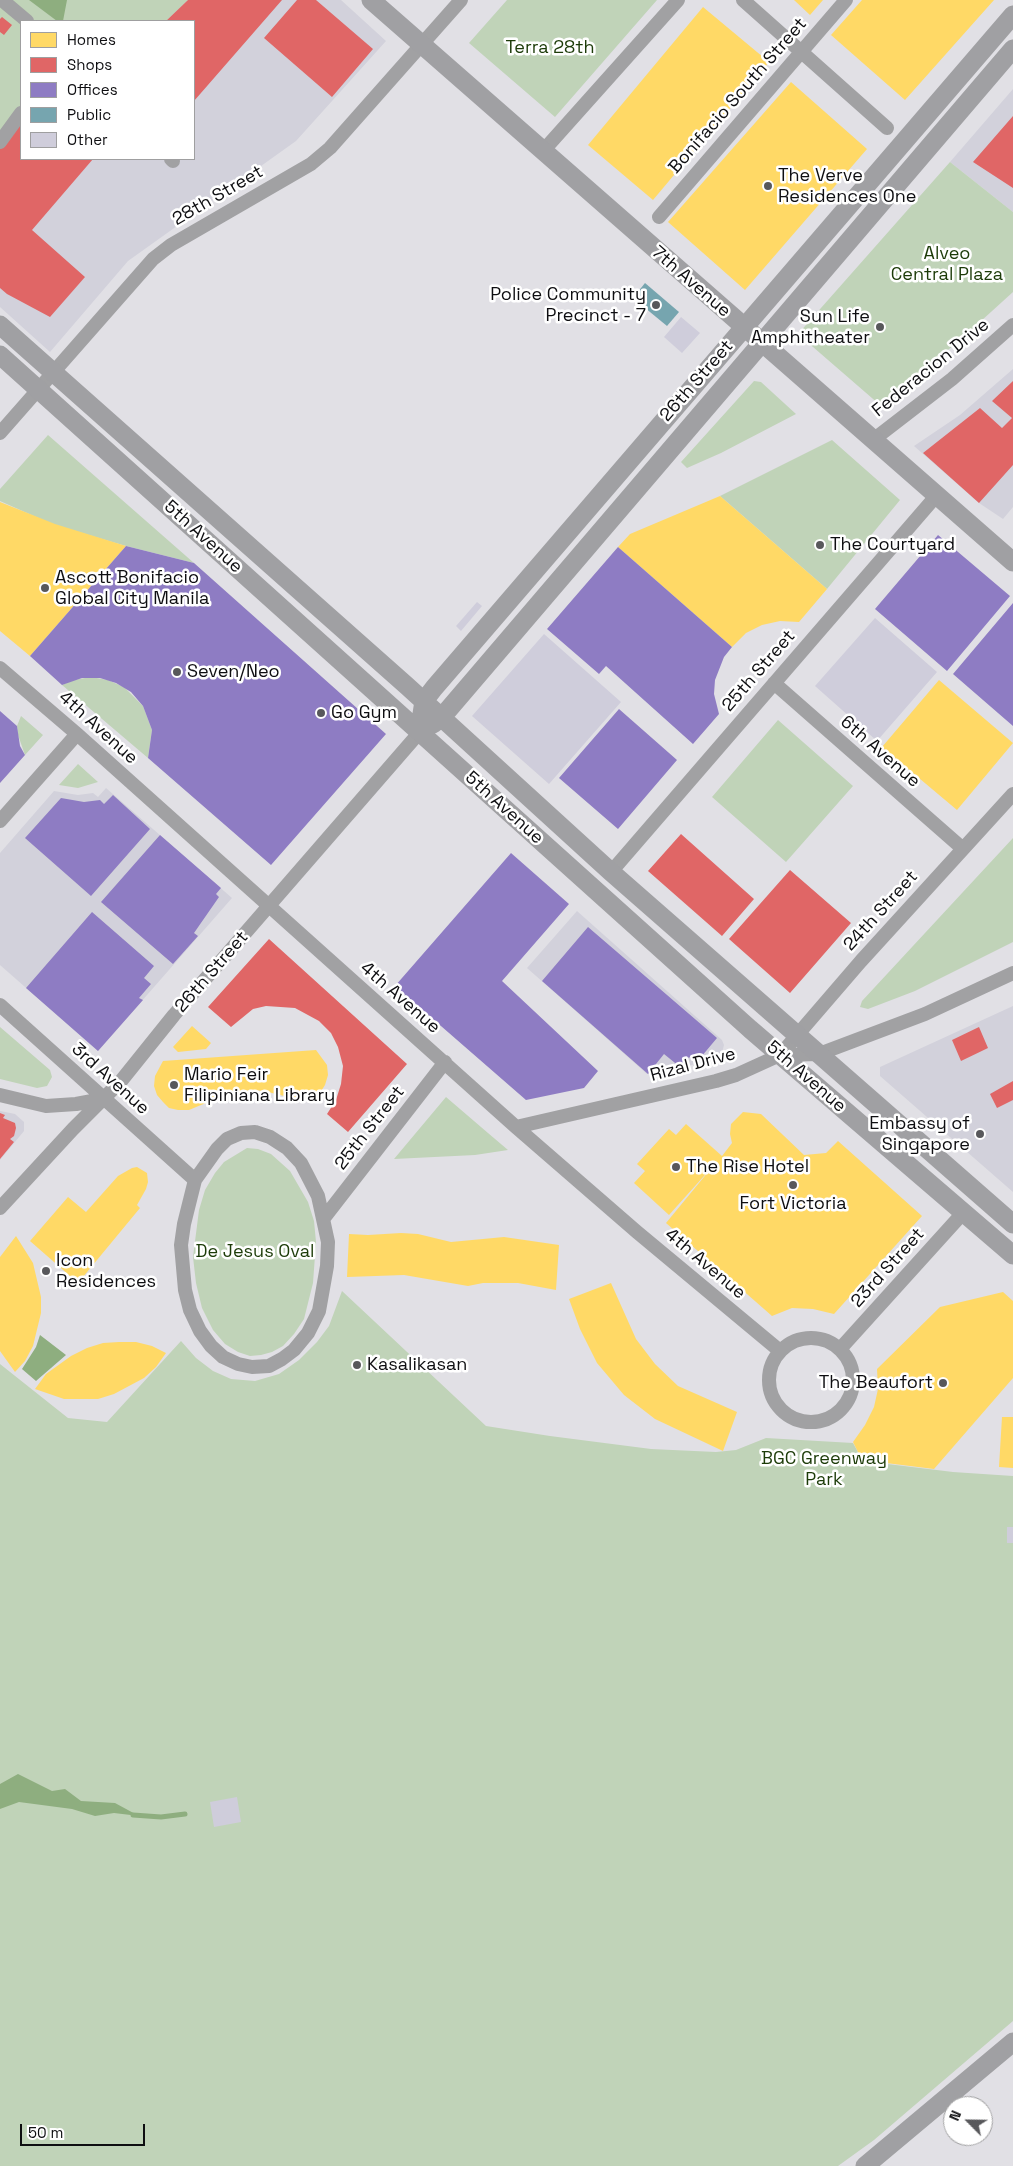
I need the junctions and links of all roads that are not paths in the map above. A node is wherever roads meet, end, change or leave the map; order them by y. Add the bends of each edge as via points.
1 (371, 0) edge
2 (461, 0) edge
3 (678, 0) edge
4 (743, 0) edge
5 (846, 0) edge
6 (1, 2) edge
7 (1013, 15) edge
8 (26, 20) edge
9 (422, 45) junction
10 (1013, 49) edge
11 (802, 52) junction
12 (20, 114) edge
13 (888, 128) dead end
14 (0, 142) edge
15 (543, 151) junction
16 (659, 217) dead end
17 (1013, 325) edge
18 (0, 326) edge
19 (744, 327) junction
20 (762, 342) junction
21 (0, 355) edge
22 (52, 372) junction
23 (38, 389) junction
24 (0, 433) edge
25 (873, 440) junction
26 (937, 495) junction
27 (1013, 562) edge
28 (0, 668) edge
29 (774, 684) junction
30 (424, 701) junction
31 (442, 717) junction
32 (419, 733) junction
33 (77, 734) junction
34 (1013, 794) edge
35 (0, 821) edge
36 (962, 848) junction
37 (611, 872) junction
38 (269, 906) junction
39 (1013, 973) edge
40 (0, 1005) edge
41 (797, 1035) junction
42 (819, 1054) junction
43 (780, 1055) junction
44 (445, 1062) junction
45 (0, 1095) edge
46 (104, 1099) junction
47 (516, 1127) junction
48 (196, 1180) junction
49 (0, 1208) edge
50 (963, 1212) junction
51 (324, 1218) junction
52 (1013, 1224) edge
53 (1013, 1255) edge
54 (840, 1349) junction
55 (780, 1351) junction
56 (1013, 2042) edge
57 (865, 2166) edge

1 - 9 main road, 7th Avenue
2 - 9 street, 28th Street
3 - 15 street
4 - 11 street
5 - 11 street, Bonifacio South Street
6 - 8 street
7 - 19 main road, 26th Street
9 - 15 main road, 7th Avenue
9 - 22 street, 28th Street via 330,148 311,164 153,259
10 - 20 main road, 26th Street
11 - 13 street
11 - 16 street, Bonifacio South Street
12 - 14 street
15 - 19 main road, 7th Avenue
17 - 25 street, Federacion Drive via 952,380
18 - 22 main road, 5th Avenue
19 - 20 main road, 7th Avenue
19 - 30 main road, 26th Street
20 - 25 main road, 7th Avenue
20 - 31 main road, 26th Street
21 - 23 main road, 5th Avenue
22 - 23 street, 28th Street
22 - 30 main road, 5th Avenue
23 - 24 street, 28th Street
23 - 32 main road, 5th Avenue
25 - 26 main road, 7th Avenue
26 - 27 main road, 7th Avenue
26 - 29 street, 25th Street
28 - 33 street, 4th Avenue
29 - 36 street, 6th Avenue
29 - 37 street, 25th Street
30 - 31 main road, 5th Avenue
30 - 32 main road
31 - 32 main road, 26th Street
31 - 37 main road, 5th Avenue
32 - 38 street, 26th Street
32 - 43 main road, 5th Avenue
33 - 35 street
33 - 38 street, 4th Avenue
34 - 36 street, 24th Street
36 - 41 street, 24th Street
37 - 41 main road, 5th Avenue
38 - 44 street, 4th Avenue
38 - 46 street, 26th Street
39 - 42 street, Rizal Drive via 925,1014
40 - 46 street, 3rd Avenue
41 - 42 main road, 5th Avenue
41 - 43 street, 24th Street
42 - 43 street, Rizal Drive
42 - 52 main road, 5th Avenue
43 - 47 street, Rizal Drive via 716,1081
43 - 50 main road, 5th Avenue
44 - 47 street, 4th Avenue
44 - 51 street, 25th Street
45 - 46 street via 46,1106
46 - 48 street, 3rd Avenue
46 - 49 street, 26th Street
47 - 55 street, 4th Avenue
48 - 51 street via 227,1139 255,1132 287,1148 301,1163 318,1196
48 - 51 street via 185,1216 181,1245 184,1290 205,1339 223,1357 238,1364 270,1366 294,1350 308,1334 319,1312 326,1274 328,1242
50 - 53 main road, 5th Avenue
50 - 54 street, 23rd Street
54 - 55 street via 817,1338 803,1338
54 - 55 street via 854,1374 848,1402 826,1421 812,1424 798,1422 785,1415 770,1391 772,1363
56 - 57 main road

